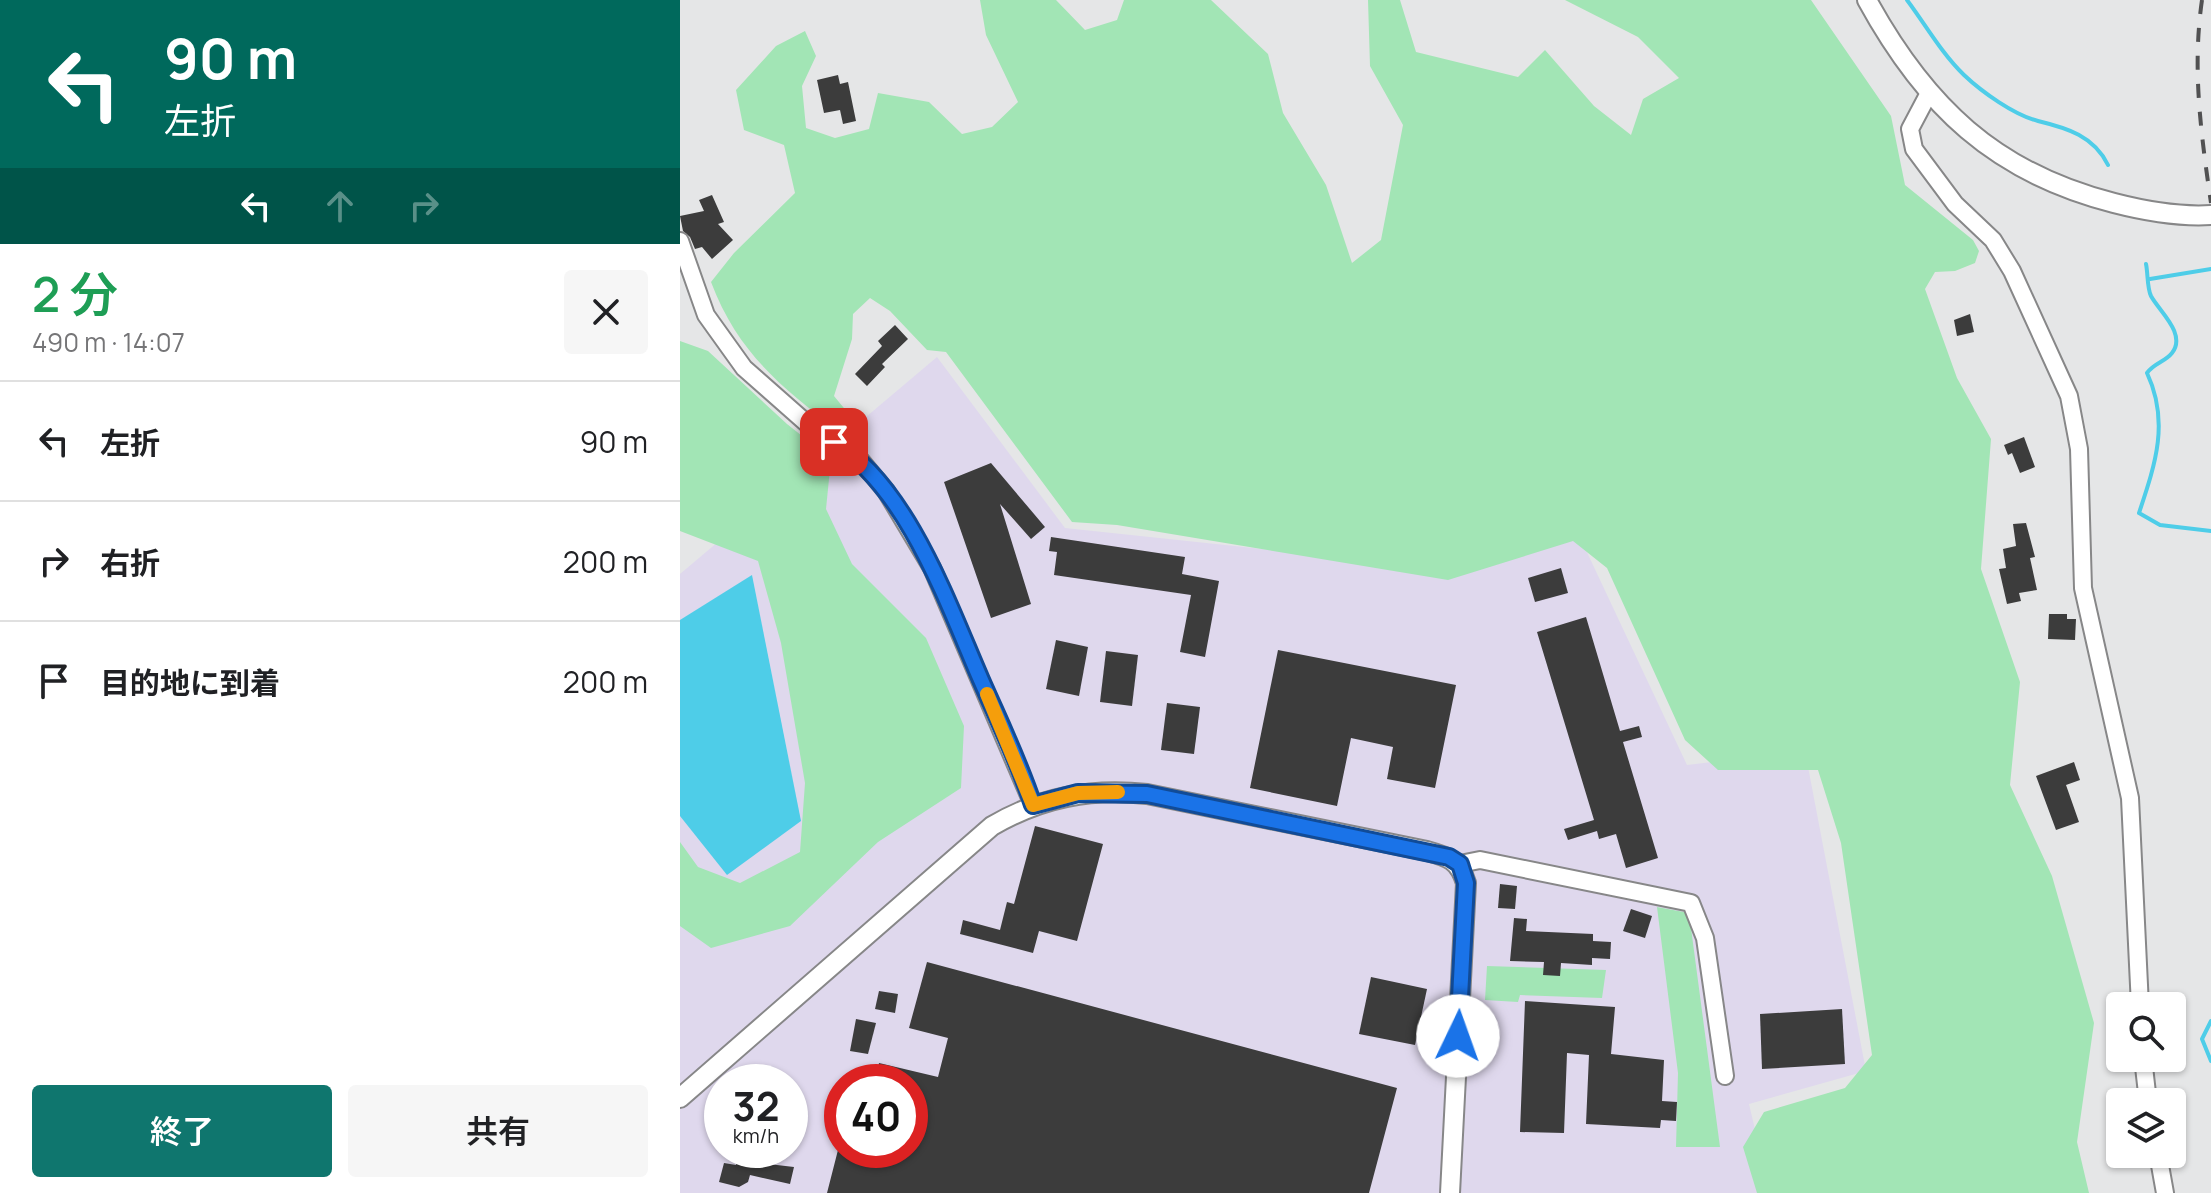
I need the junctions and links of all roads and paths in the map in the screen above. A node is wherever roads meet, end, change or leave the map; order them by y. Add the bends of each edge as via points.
1 (1867, 0) edge
2 (1929, 93) junction
3 (2206, 216) edge
4 (680, 241) edge
5 (1033, 805) junction
6 (1460, 864) junction
7 (2139, 992) edge
8 (1725, 1076) dead end
9 (680, 1098) edge
10 (2161, 1168) edge
11 (1450, 1193) edge
12 (2165, 1193) edge

1 - 2 street
2 - 3 street via 1969,133 2035,177 2134,208
2 - 7 street via 1910,129 1914,149 1955,204 2000,250 2069,396 2079,449 2083,588 2130,798
4 - 5 street via 706,315 744,368 812,428 856,455 886,491 932,568
5 - 6 street via 1078,793 1147,794 1427,851
5 - 9 street via 992,826 965,848
6 - 8 street via 1480,860 1691,903 1705,938
6 - 11 street via 1466,883
10 - 12 street

